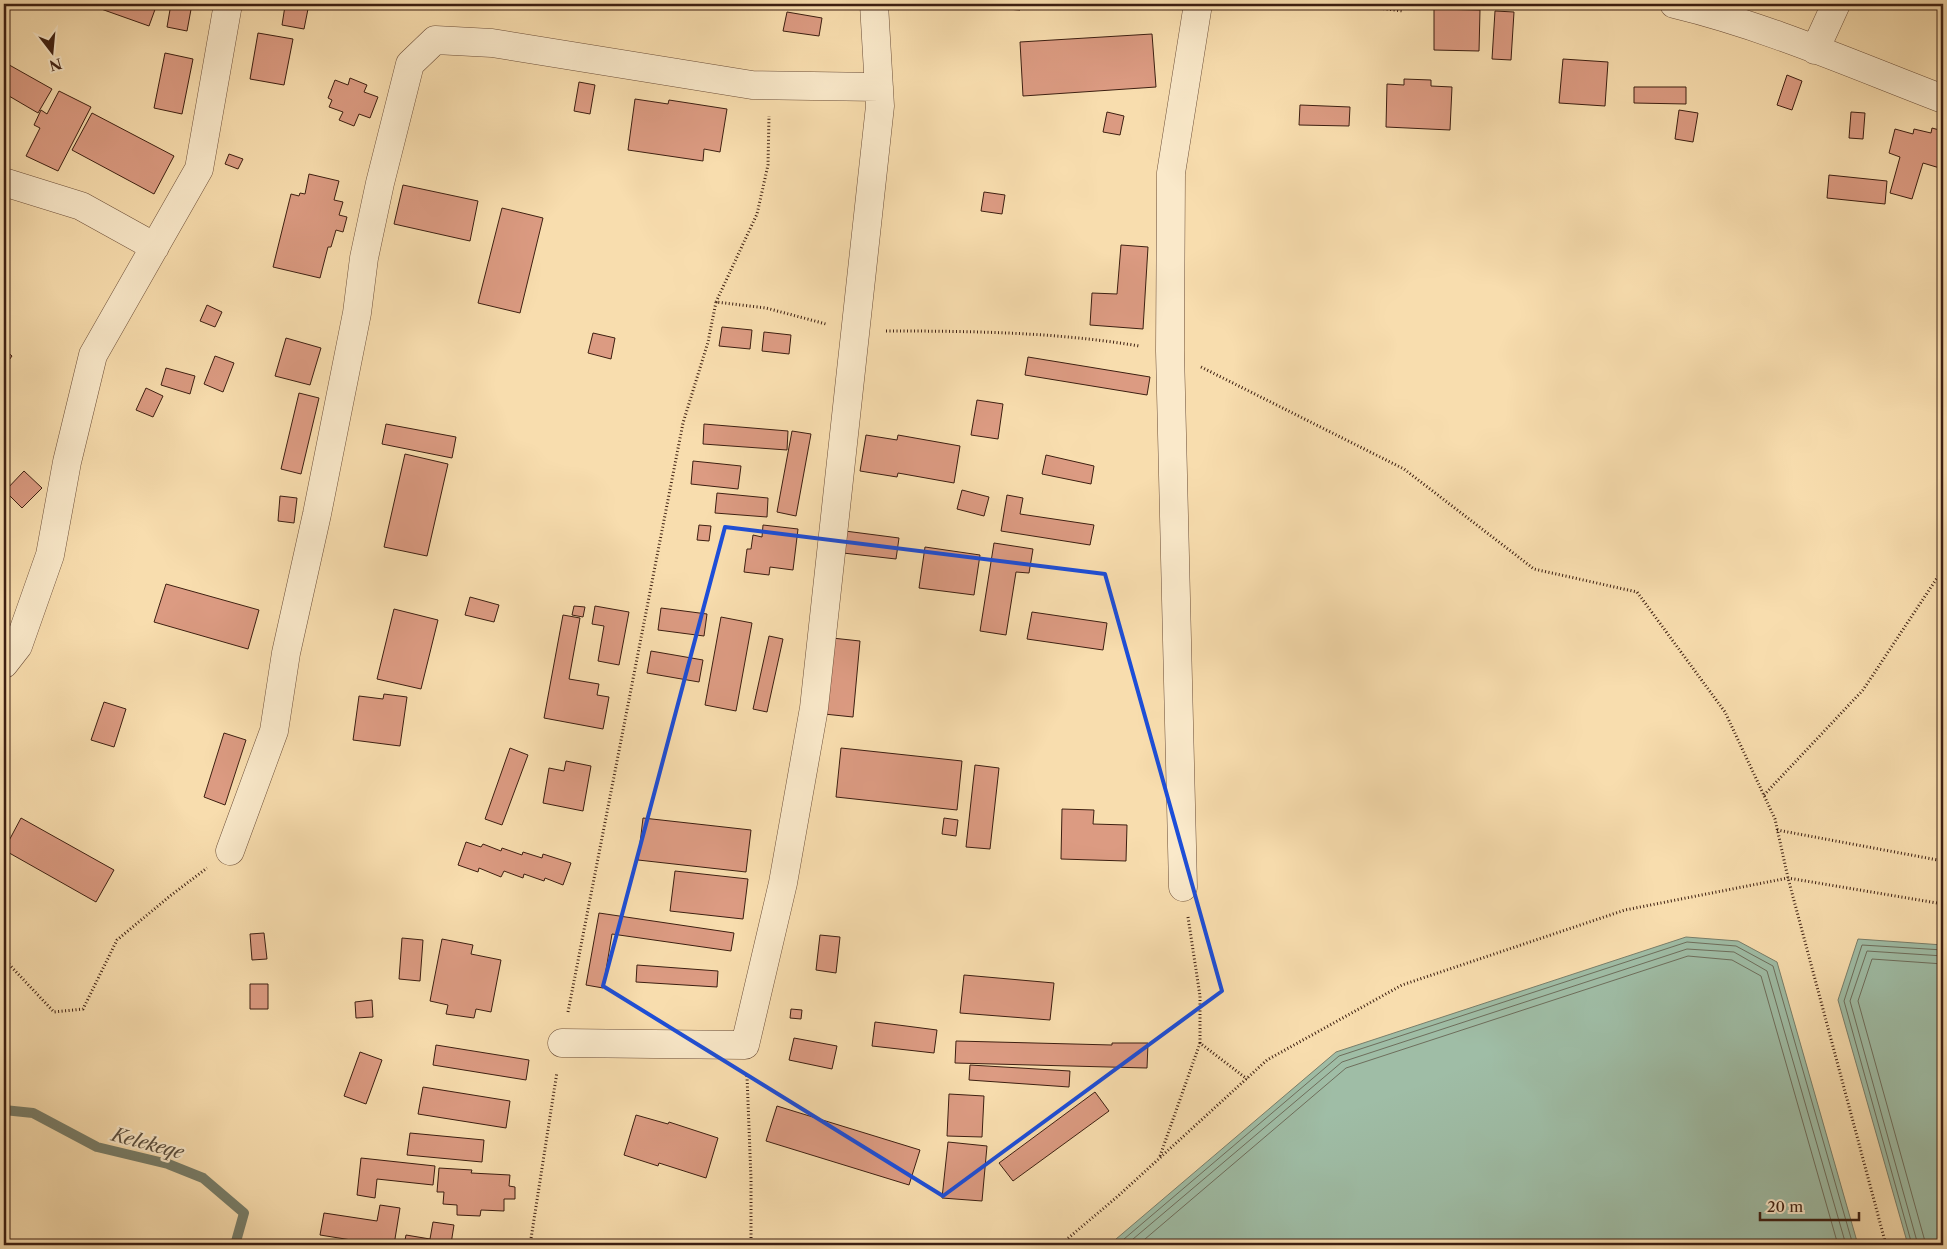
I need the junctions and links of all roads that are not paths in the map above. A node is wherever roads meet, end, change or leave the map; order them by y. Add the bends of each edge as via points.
1 (228, 4) edge
2 (874, 4) edge
3 (1198, 4) edge
4 (1674, 4) edge
5 (1836, 4) edge
6 (1815, 50) junction
7 (879, 87) junction
8 (1943, 99) edge
9 (4, 182) edge
10 (155, 247) junction
11 (4, 664) edge
12 (230, 852) road end
13 (1183, 887) road end
14 (562, 1043) road end

1 - 10 street via 199,169
2 - 7 street
3 - 13 street via 1171,173 1170,351
4 - 6 street via 1714,14
5 - 6 street
6 - 8 street
7 - 12 street via 752,84 492,43 435,40 410,64 364,258 357,314 286,653 274,731
7 - 14 street via 880,106 814,708 783,884 745,1045
9 - 10 street via 81,206
10 - 11 street via 93,355 67,462 50,554 18,646

